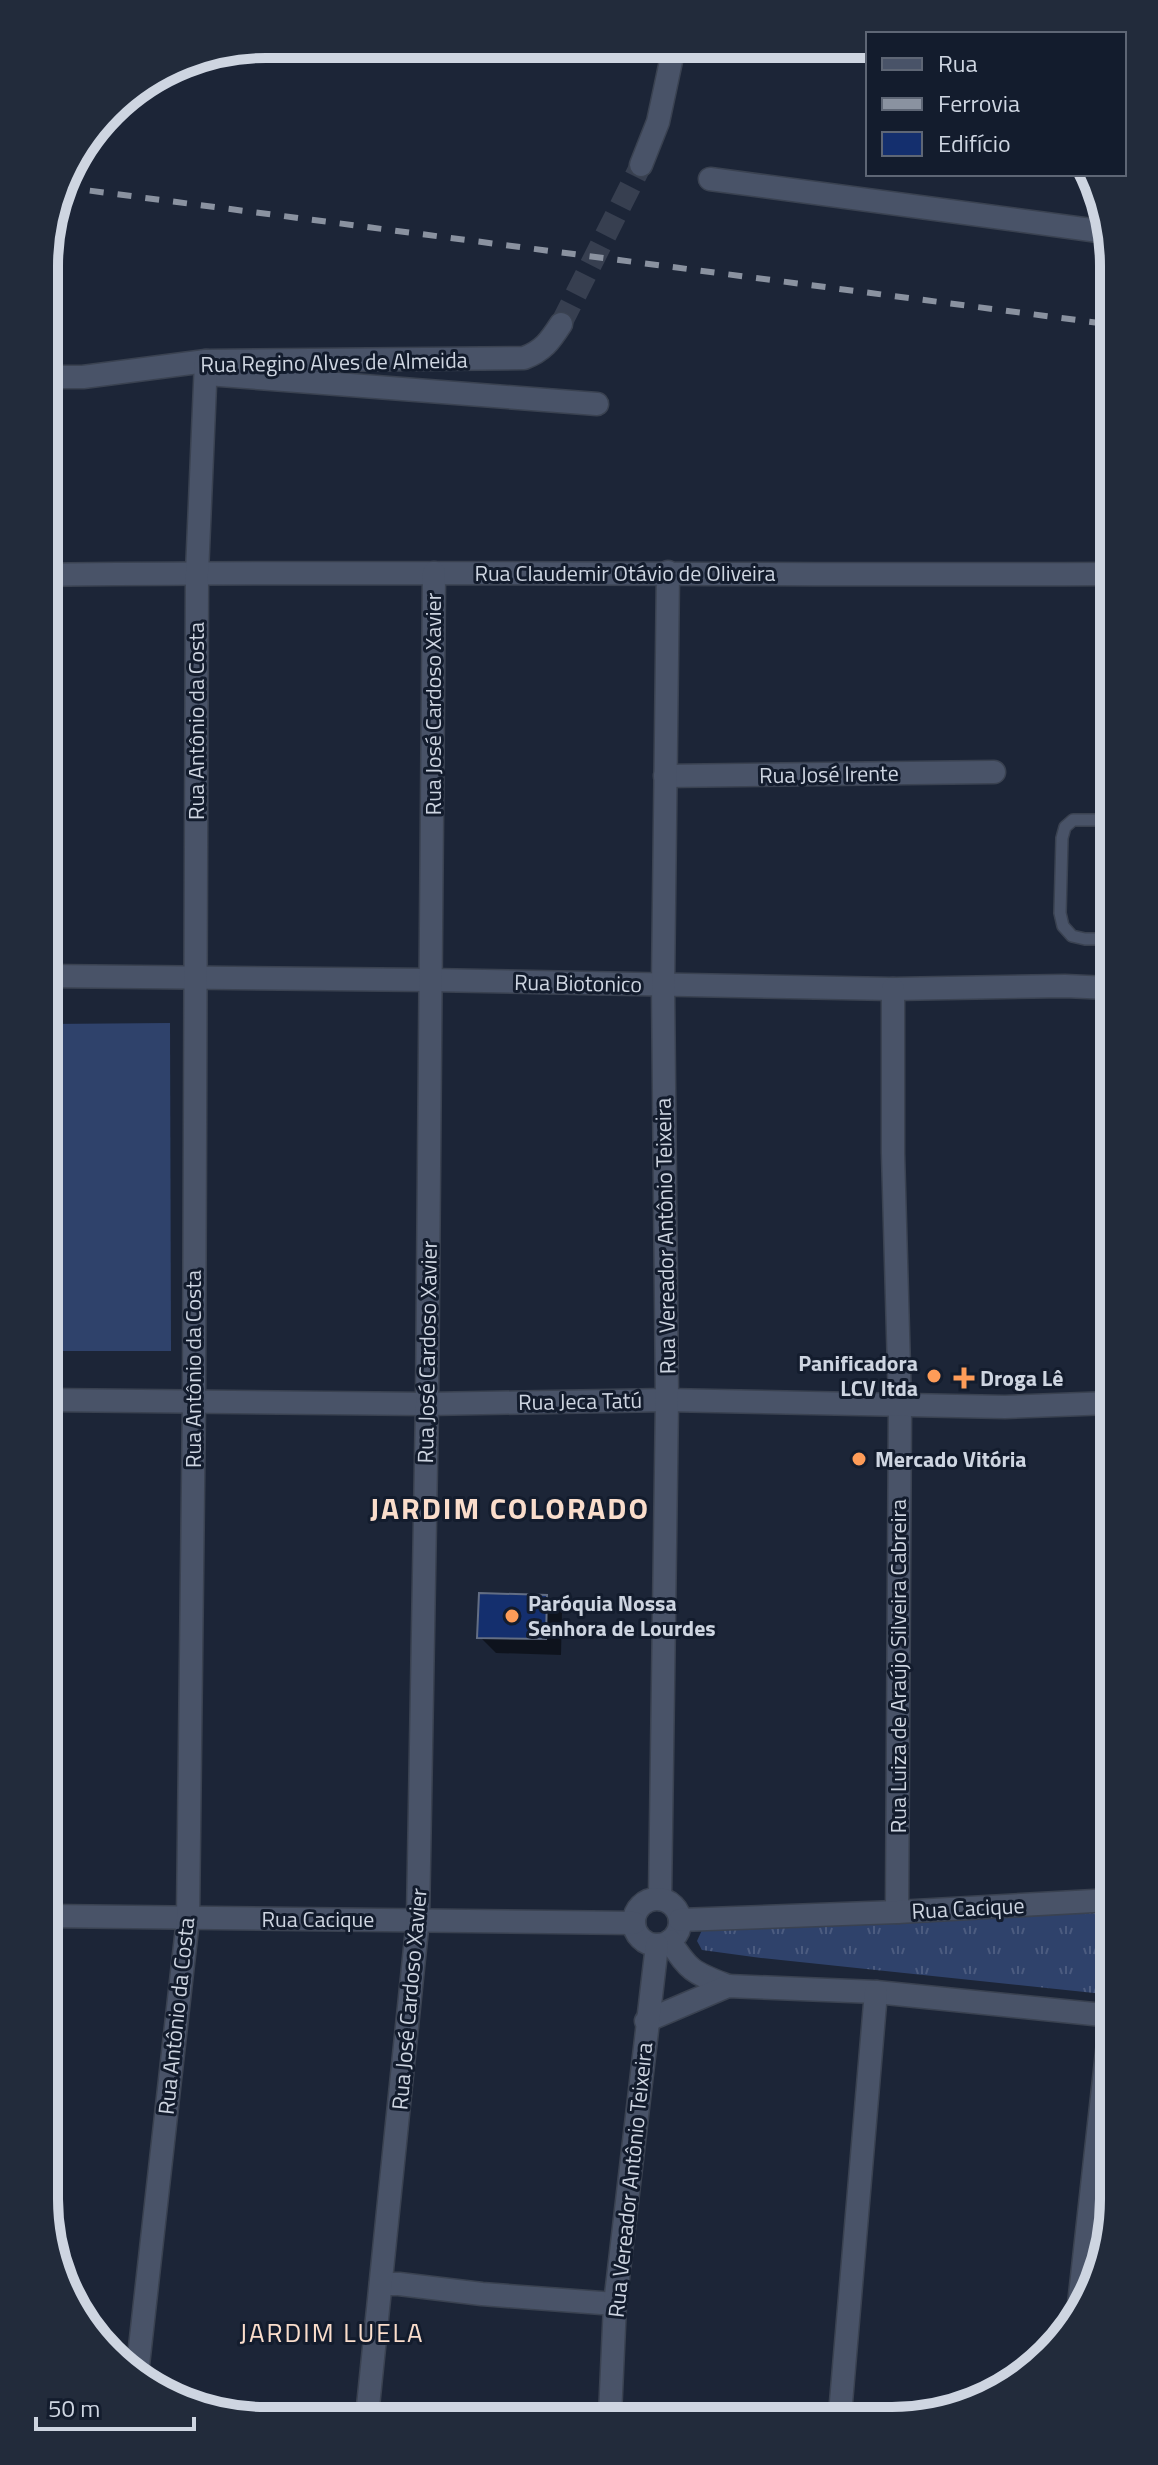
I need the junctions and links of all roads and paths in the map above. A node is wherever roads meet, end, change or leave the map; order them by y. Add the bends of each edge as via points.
1 (672, 58) edge
2 (641, 165) tunnel mouth
3 (710, 179) dead end
4 (1096, 231) edge
5 (561, 324) tunnel mouth
6 (207, 368) junction
7 (58, 377) edge
8 (597, 404) dead end
9 (668, 572) junction
10 (197, 573) junction
11 (434, 573) junction
12 (1100, 574) edge
13 (58, 575) edge
14 (994, 772) dead end
15 (665, 776) junction
16 (1100, 820) edge
17 (1100, 939) edge
18 (58, 976) edge
19 (195, 979) junction
20 (431, 980) junction
21 (663, 985) junction
22 (1100, 988) edge
23 (893, 989) junction
24 (58, 1400) edge
25 (667, 1400) junction
26 (194, 1401) junction
27 (1100, 1403) edge
28 (427, 1404) junction
29 (900, 1405) junction
30 (660, 1899) junction
31 (1100, 1901) edge
32 (897, 1912) junction
33 (58, 1916) edge
34 (188, 1919) junction
35 (418, 1919) junction
36 (680, 1920) junction
37 (634, 1923) junction
38 (663, 1943) junction
39 (728, 1986) junction
40 (876, 1992) junction
41 (1100, 2015) edge
42 (646, 2021) junction
43 (1100, 2163) edge
44 (1093, 2248) edge
45 (1088, 2269) edge
46 (381, 2284) junction
47 (615, 2304) junction
48 (138, 2363) edge
49 (368, 2407) edge
50 (610, 2407) edge
51 (841, 2407) edge

1 - 2 street via 658,122
3 - 4 street
5 - 6 street, Rua Regino Alves de Almeida via 548,344 524,358
6 - 7 street, Rua Regino Alves de Almeida
6 - 8 street
6 - 10 street, Rua Antônio da Costa
9 - 11 street, Rua Claudemir Otávio de Oliveira
9 - 12 street, Rua Claudemir Otávio de Oliveira
9 - 15 street, Rua Vereador Antônio Teixeira
10 - 11 street, Rua Claudemir Otávio de Oliveira
10 - 13 street, Rua Claudemir Otávio de Oliveira
10 - 19 street, Rua Antônio da Costa
11 - 20 street, Rua José Cardoso Xavier
14 - 15 street, Rua José Irente
15 - 21 street, Rua Vereador Antônio Teixeira
16 - 17 lane via 1073,820 1065,827 1060,913 1072,936
18 - 19 street, Rua Biotonico
19 - 20 street, Rua Biotonico
19 - 26 street, Rua Antônio da Costa
20 - 21 street, Rua Biotonico
20 - 28 street, Rua José Cardoso Xavier
21 - 23 street, Rua Biotonico
21 - 25 street, Rua Vereador Antônio Teixeira
22 - 23 street, Rua Biotonico
23 - 29 street, Rua Luiza de Araújo Silveira Cabreira
24 - 26 street, Rua Jeca Tatú
25 - 28 street, Rua Jeca Tatú
25 - 29 street, Rua Jeca Tatú
25 - 30 street, Rua Vereador Antônio Teixeira
26 - 28 street, Rua Jeca Tatú
26 - 34 street, Rua Antônio da Costa
27 - 29 street, Rua Jeca Tatú
28 - 35 street, Rua José Cardoso Xavier
29 - 32 street, Rua Luiza de Araújo Silveira Cabreira
30 - 36 street via 673,1906
30 - 37 street via 640,1906
31 - 32 street, Rua Cacique
32 - 36 street, Rua Cacique
33 - 34 street, Rua Cacique
34 - 35 street, Rua Cacique
34 - 48 street, Rua Antônio da Costa
35 - 37 street, Rua Cacique
35 - 46 street, Rua José Cardoso Xavier
36 - 38 street via 676,1934
37 - 38 street via 643,1940
38 - 39 street via 695,1973
38 - 42 street, Rua Vereador Antônio Teixeira
39 - 40 street
39 - 42 street
40 - 41 street
40 - 51 street
42 - 47 street, Rua Vereador Antônio Teixeira
43 - 44 street
44 - 45 street
46 - 47 street
46 - 49 street, Rua José Cardoso Xavier
47 - 50 street, Rua Vereador Antônio Teixeira

